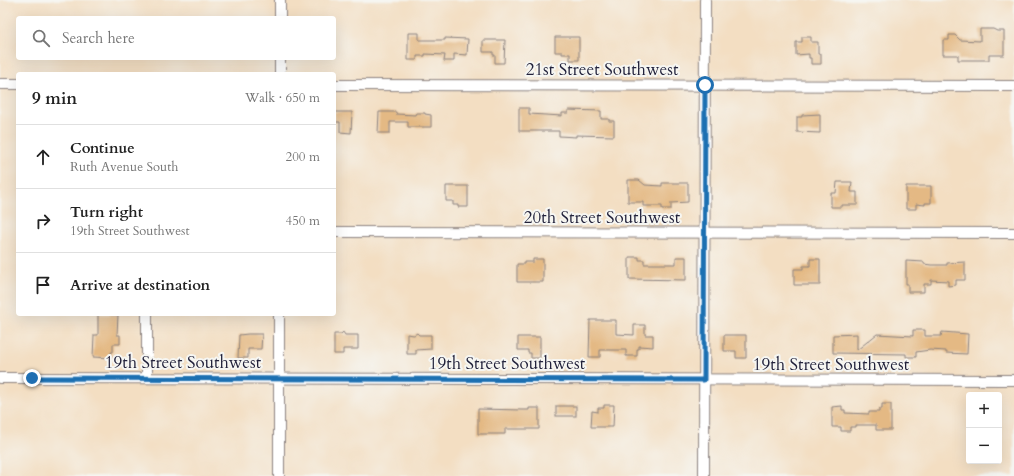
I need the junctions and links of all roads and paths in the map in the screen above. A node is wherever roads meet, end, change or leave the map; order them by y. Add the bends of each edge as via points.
1 (280, 0) edge
2 (705, 0) edge
3 (280, 16) edge
4 (280, 60) edge
5 (280, 72) edge
6 (0, 84) edge
7 (16, 84) edge
8 (336, 85) edge
9 (705, 85) junction
10 (1014, 86) edge
11 (336, 232) edge
12 (704, 233) junction
13 (1014, 233) edge
14 (147, 316) edge
15 (279, 316) edge
16 (0, 378) edge
17 (147, 378) junction
18 (279, 378) junction
19 (704, 380) junction
20 (1014, 380) edge
21 (279, 476) edge
22 (704, 476) edge

1 - 3 street
2 - 9 street
4 - 5 street
6 - 7 street
8 - 9 street, 21st Street Southwest
9 - 10 street, 21st Street Southwest
9 - 12 street
11 - 12 street, 20th Street Southwest
12 - 13 street, 20th Street Southwest
12 - 19 street
14 - 17 street
15 - 18 street
16 - 17 street, 19th Street Southwest
17 - 18 street, 19th Street Southwest
18 - 19 street, 19th Street Southwest
18 - 21 street
19 - 20 street, 19th Street Southwest
19 - 22 street

